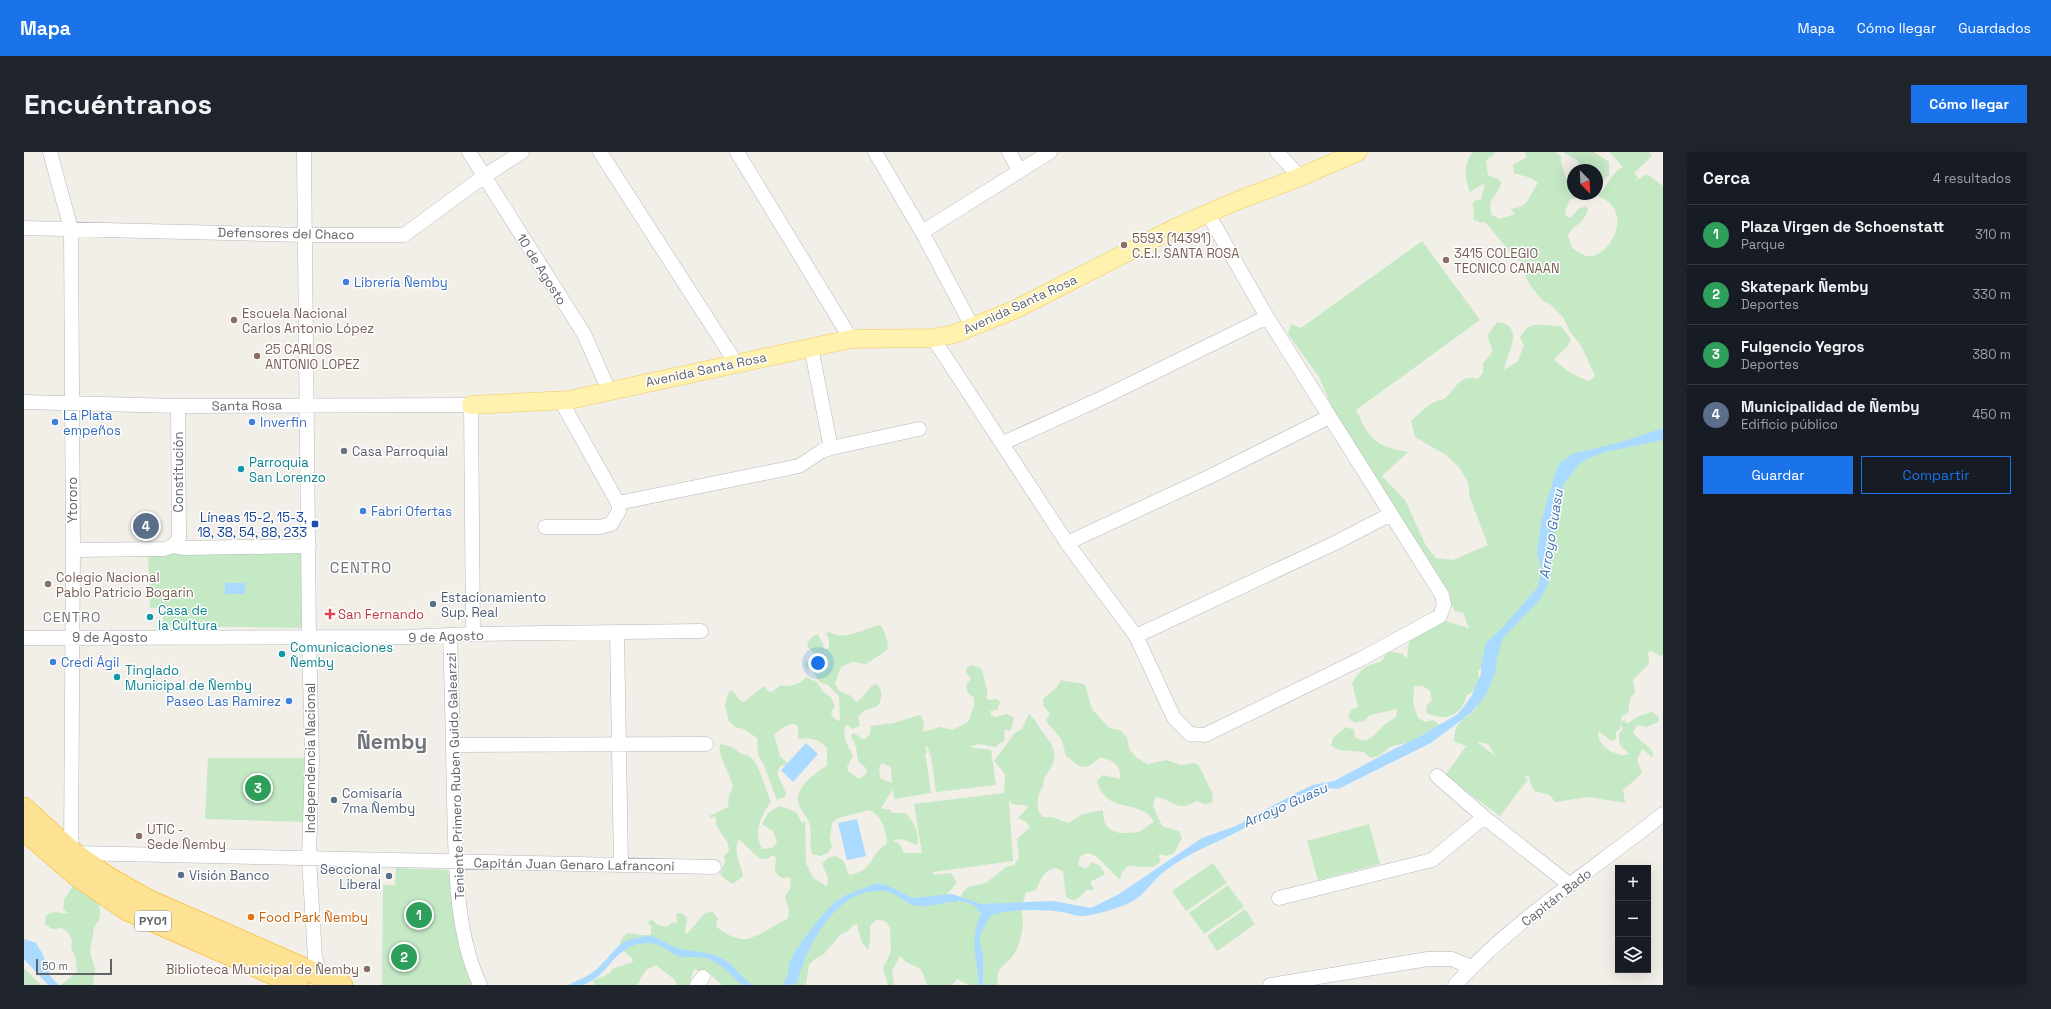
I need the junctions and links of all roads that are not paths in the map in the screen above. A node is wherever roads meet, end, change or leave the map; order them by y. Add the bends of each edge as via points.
1 (50, 152) edge
2 (304, 152) edge
3 (469, 152) edge
4 (522, 152) edge
5 (600, 152) edge
6 (875, 152) edge
7 (1009, 152) edge
8 (1050, 152) edge
9 (1276, 152) edge
10 (1358, 152) edge
11 (741, 153) edge
12 (1019, 170) junction
13 (483, 176) junction
14 (1300, 177) junction
15 (1208, 214) junction
16 (24, 228) edge
17 (71, 229) junction
18 (922, 232) junction
19 (304, 235) junction
20 (1267, 317) junction
21 (973, 328) junction
22 (851, 338) junction
23 (933, 338) junction
24 (811, 347) junction
25 (736, 363) junction
26 (609, 391) junction
27 (561, 401) junction
28 (24, 402) edge
29 (72, 403) junction
30 (306, 404) junction
31 (471, 405) junction
32 (178, 406) junction
33 (1330, 417) junction
34 (919, 429) dead end
35 (1003, 443) junction
36 (831, 448) junction
37 (618, 503) junction
38 (1391, 514) junction
39 (545, 526) dead end
40 (176, 542) junction
41 (1067, 543) junction
42 (309, 546) junction
43 (73, 550) junction
44 (701, 631) dead end
45 (617, 632) junction
46 (473, 634) junction
47 (450, 636) junction
48 (1136, 636) junction
49 (72, 637) junction
50 (309, 637) junction
51 (24, 638) edge
52 (706, 744) dead end
53 (453, 745) junction
54 (618, 745) junction
55 (1437, 776) dead end
56 (24, 808) edge
57 (1663, 814) edge
58 (1484, 817) junction
59 (24, 830) edge
60 (32, 845) edge
61 (73, 852) junction
62 (309, 859) junction
63 (456, 862) junction
64 (621, 865) junction
65 (714, 867) dead end
66 (1570, 885) junction
67 (1279, 898) dead end
68 (1471, 967) junction
69 (333, 981) edge
70 (298, 985) edge
71 (480, 985) edge
72 (1270, 985) edge
73 (1455, 985) edge

1 - 17 street, Ytororo
2 - 19 street, Independencia Nacional
3 - 13 street, 10 de Agosto
4 - 13 street, Defensores del Chaco
5 - 25 street
6 - 18 street
7 - 12 street
8 - 12 street
9 - 14 street
10 - 14 main road, Avenida Santa Rosa
11 - 22 street
12 - 18 street
13 - 19 street, Defensores del Chaco via 404,235
13 - 26 street, 10 de Agosto via 584,334
14 - 15 main road, Avenida Santa Rosa
15 - 20 street
15 - 21 main road, Avenida Santa Rosa
16 - 17 street, Defensores del Chaco
17 - 19 street, Defensores del Chaco
17 - 29 street, Ytororo
18 - 21 street
19 - 30 street, Independencia Nacional
20 - 33 street
20 - 35 street via 1102,398
21 - 23 main road, Avenida Santa Rosa
22 - 23 main road, Avenida Santa Rosa
22 - 24 main road, Avenida Santa Rosa
23 - 35 street
24 - 25 main road, Avenida Santa Rosa
24 - 36 street
25 - 26 main road, Avenida Santa Rosa
26 - 27 main road, Avenida Santa Rosa
27 - 31 main road, Avenida Santa Rosa
27 - 37 street
28 - 29 street, Santa Rosa
29 - 32 street, Santa Rosa
29 - 43 street, Ytororo
30 - 31 street, Santa Rosa
30 - 32 street, Santa Rosa
30 - 42 street, Independencia Nacional
31 - 46 street
32 - 40 street, Constitución
33 - 38 street
33 - 41 street
34 - 36 street
35 - 41 street
36 - 37 street via 799,466
37 - 39 street via 619,511 611,524 600,527
38 - 48 street
38 - 48 street via 1442,595 1444,604 1440,616 1362,659 1206,735 1190,734 1174,718
40 - 42 street via 185,548
40 - 43 street via 164,549
41 - 48 street
42 - 50 street, Independencia Nacional
43 - 49 street, Ytororo
44 - 45 street, 9 de Agosto
45 - 46 street, 9 de Agosto
45 - 54 street
46 - 47 street, 9 de Agosto
47 - 50 street, 9 de Agosto
47 - 53 street, Teniente Primero Ruben Guido Galearzzi
49 - 50 street, 9 de Agosto
49 - 51 street, 9 de Agosto
49 - 61 street, Ytororo
50 - 62 street, Independencia Nacional via 312,758
52 - 54 street
53 - 54 street
53 - 63 street, Teniente Primero Ruben Guido Galearzzi
54 - 64 street
55 - 58 street
56 - 61 highway, PY01
57 - 66 street, Capitán Bado
58 - 66 street
58 - 67 street via 1432,860
59 - 60 highway, PY01
60 - 70 highway, PY01 via 127,910
61 - 62 street, Capitán Juan Genaro Lafranconi
61 - 69 highway, PY01 via 106,876 146,899
62 - 63 street, Capitán Juan Genaro Lafranconi
62 - 69 street, Independencia Nacional via 315,958 318,967
63 - 64 street, Capitán Juan Genaro Lafranconi
63 - 71 street, Teniente Primero Ruben Guido Galearzzi via 461,917 471,966
64 - 65 street, Capitán Juan Genaro Lafranconi
66 - 68 street, Capitán Bado
68 - 72 street via 1452,959 1428,959
68 - 73 street, Capitán Bado

